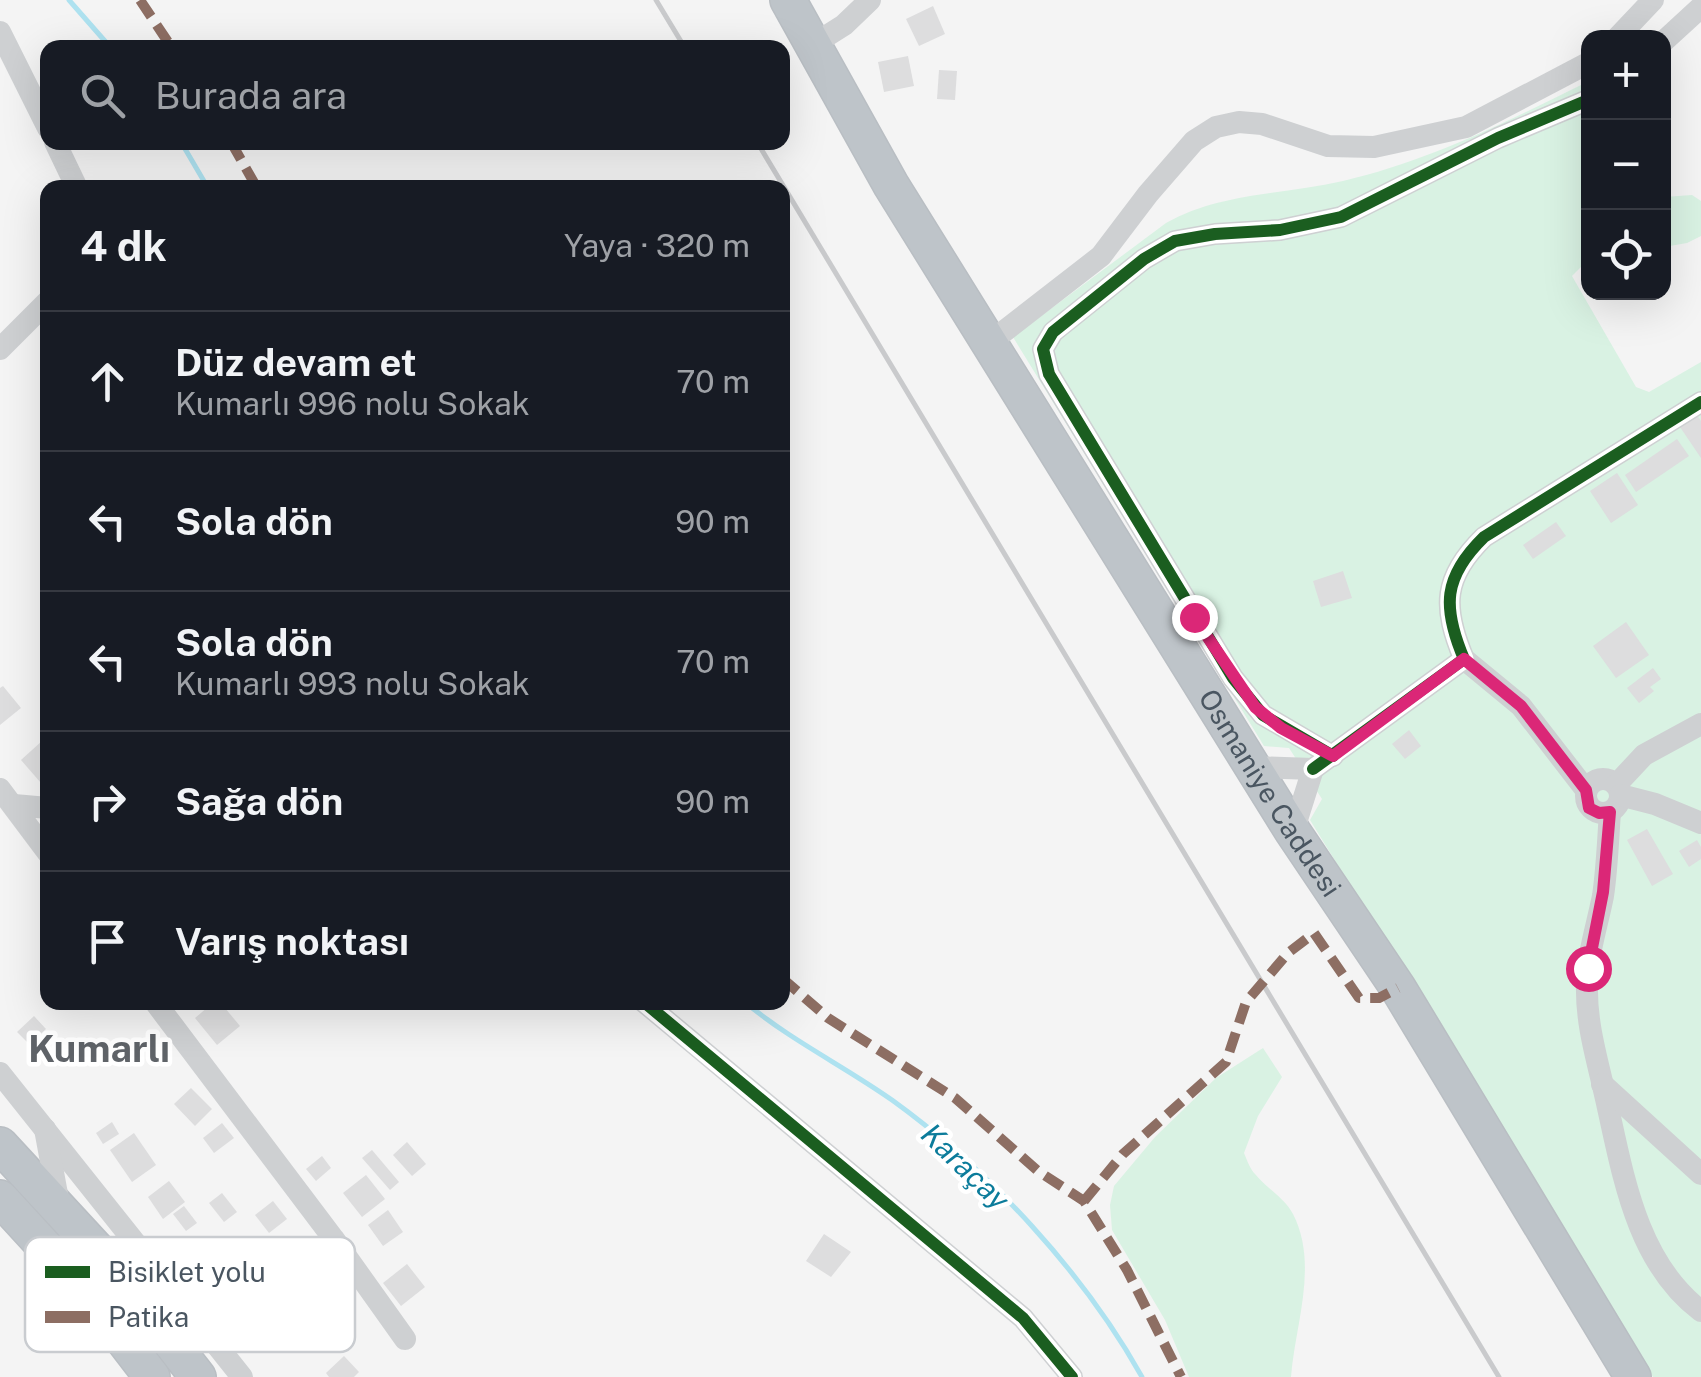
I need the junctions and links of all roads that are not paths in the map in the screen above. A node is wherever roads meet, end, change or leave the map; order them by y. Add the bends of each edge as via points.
1 (775, 0) edge
2 (788, 0) edge
3 (870, 0) edge
4 (1653, 0) edge
5 (1701, 7) edge
6 (1625, 30) edge
7 (0, 32) edge
8 (1671, 35) edge
9 (814, 44) junction
10 (1581, 67) edge
11 (1581, 103) edge
12 (40, 112) edge
13 (59, 150) edge
14 (73, 180) edge
15 (40, 309) edge
16 (988, 343) junction
17 (0, 350) edge
18 (1701, 402) edge
19 (1464, 659) junction
20 (1701, 724) edge
21 (1323, 763) junction
22 (1252, 767) junction
23 (7, 797) edge
24 (1615, 797) junction
25 (40, 806) edge
26 (1701, 823) edge
27 (1293, 832) junction
28 (40, 841) edge
29 (161, 1010) edge
30 (654, 1010) edge
31 (0, 1074) edge
32 (1602, 1084) junction
33 (44, 1125) junction
34 (0, 1145) edge
35 (1701, 1174) edge
36 (0, 1198) edge
37 (58, 1205) junction
38 (35, 1237) edge
39 (87, 1237) edge
40 (132, 1237) edge
41 (332, 1237) edge
42 (355, 1269) edge
43 (1701, 1310) edge
44 (405, 1340) dead end
45 (133, 1352) edge
46 (179, 1352) edge
47 (222, 1352) edge
48 (152, 1377) edge
49 (198, 1377) edge
50 (242, 1377) edge
51 (1072, 1377) edge
52 (1616, 1377) edge
53 (1633, 1377) edge

1 - 52 highway via 935,282
2 - 9 highway, Osmaniye Caddesi
3 - 9 street
4 - 6 street
5 - 8 street
7 - 12 street
9 - 16 highway, Osmaniye Caddesi
10 - 16 street via 1466,127 1374,148 1328,146 1262,124 1216,128 1194,142 1101,256
11 - 21 street via 1341,217 1174,241 1144,258 1046,342 1049,374 1233,678 1263,715
13 - 14 street
15 - 17 street
16 - 22 highway, Osmaniye Caddesi
18 - 19 street via 1501,524 1466,554 1449,602
19 - 21 street
19 - 24 street via 1521,706 1586,790 1589,808 1599,813
20 - 24 street via 1644,755
21 - 22 street
21 - 27 street
22 - 27 highway, Osmaniye Caddesi
23 - 25 street
23 - 28 street
24 - 26 street
24 - 32 street via 1587,986
27 - 53 highway, Osmaniye Caddesi via 1398,988
29 - 41 street
30 - 51 street via 1023,1318
31 - 33 street
32 - 35 street
32 - 43 street via 1649,1248 1675,1288
33 - 37 street
33 - 40 street
34 - 37 highway
36 - 38 highway
37 - 39 highway
42 - 44 street
45 - 48 highway
46 - 49 highway
47 - 50 street

